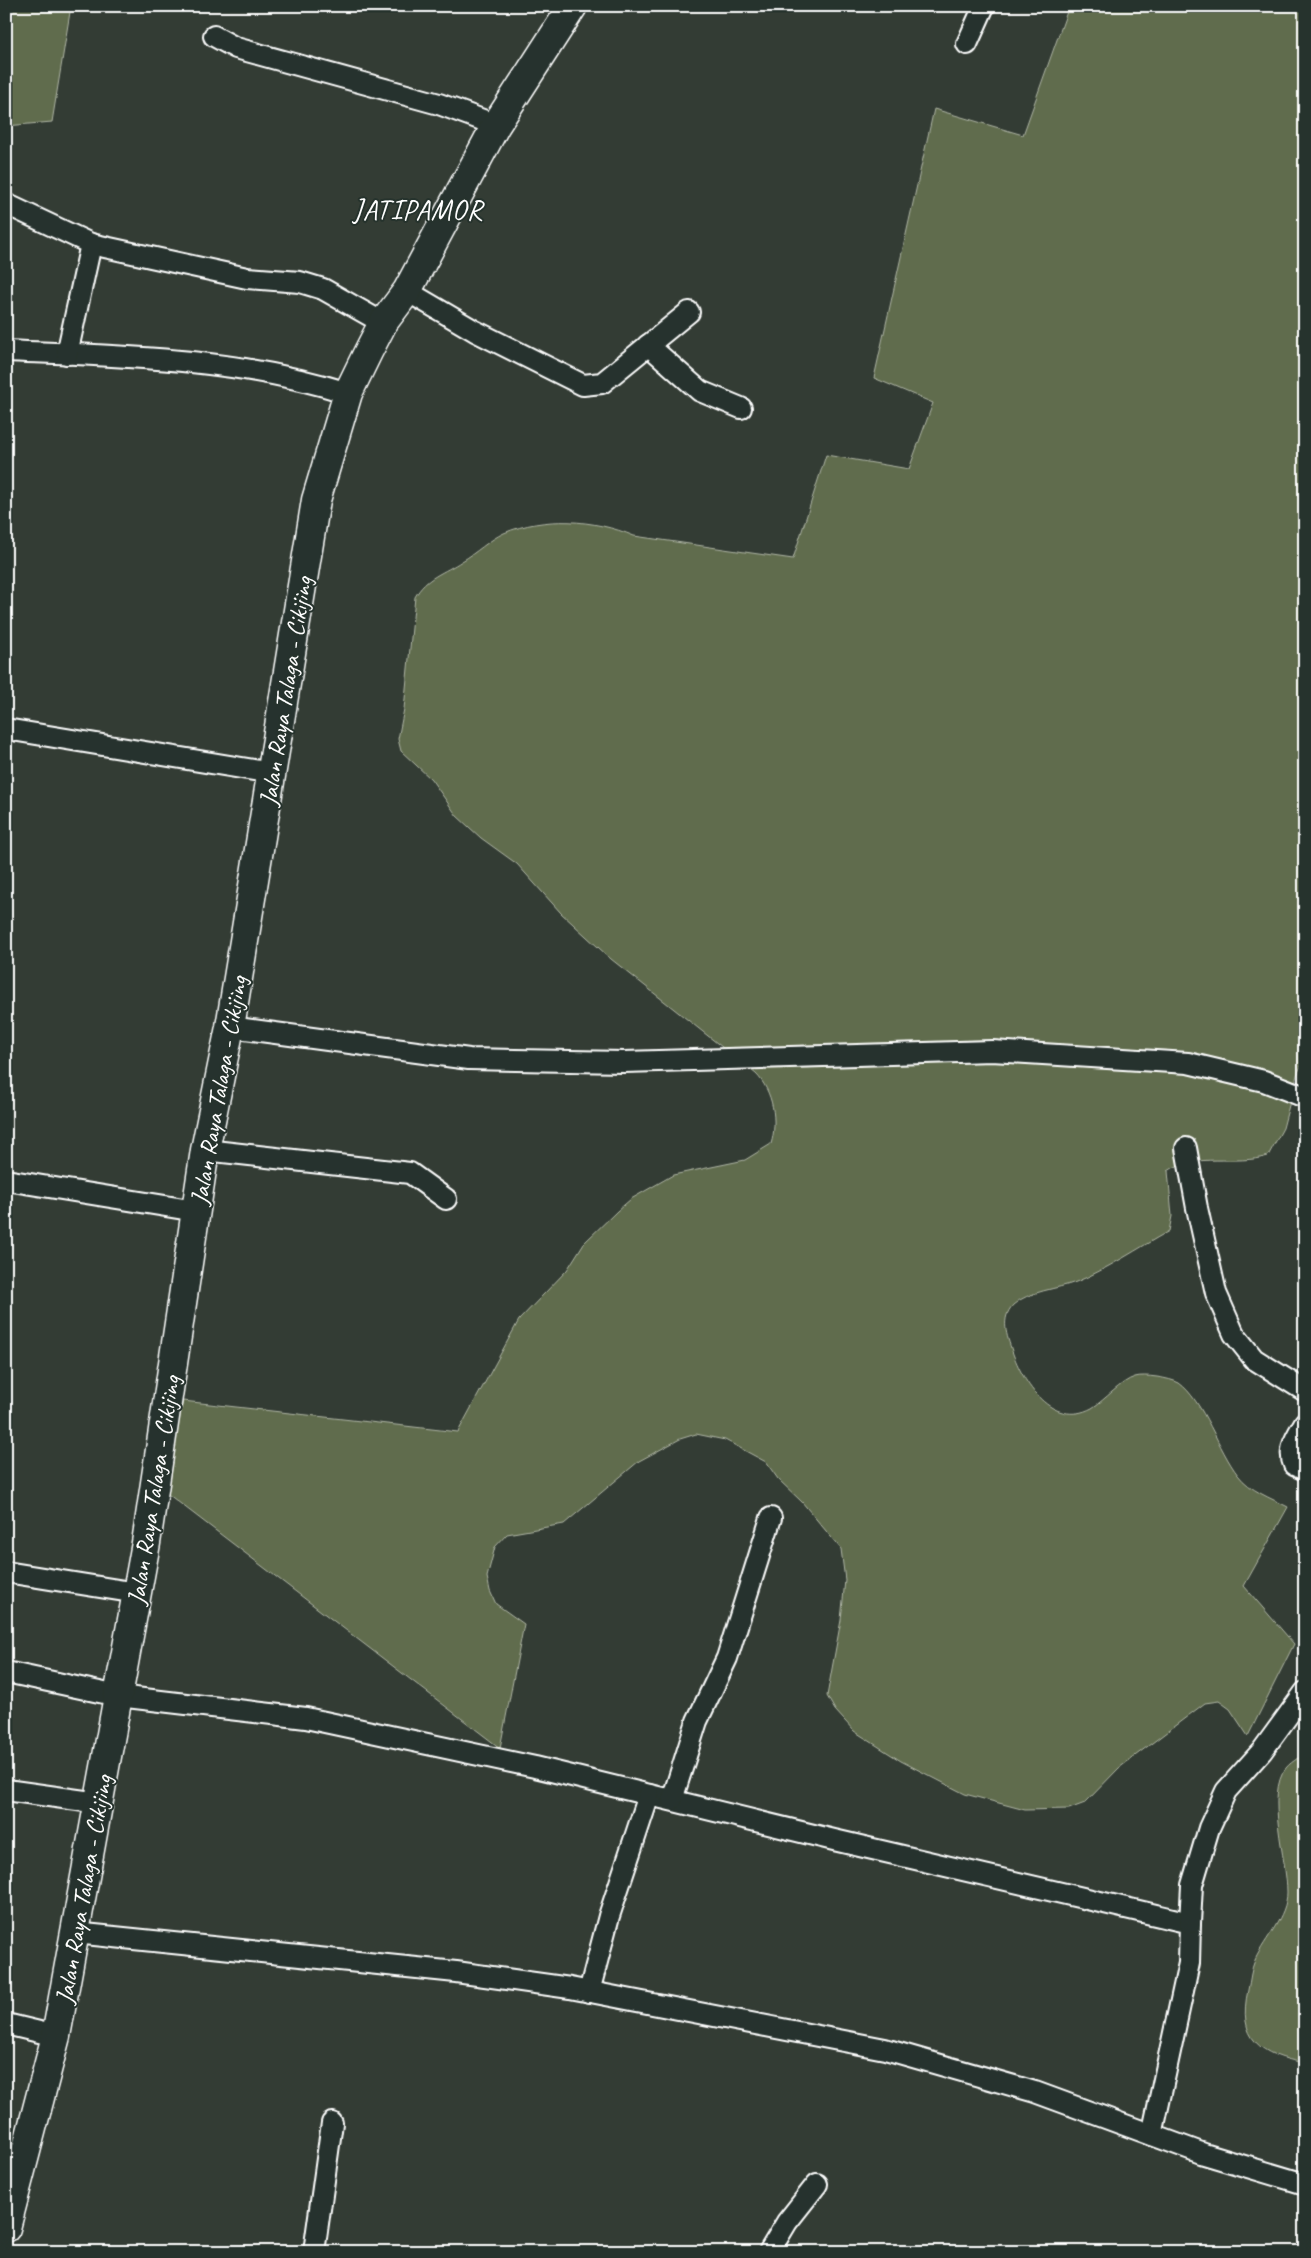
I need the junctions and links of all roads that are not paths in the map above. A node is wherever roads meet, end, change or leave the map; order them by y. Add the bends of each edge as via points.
1 (572, 6) edge
2 (984, 6) edge
3 (214, 36) dead end
4 (966, 44) dead end
5 (496, 125) junction
6 (6, 204) edge
7 (91, 244) junction
8 (407, 291) junction
9 (689, 312) dead end
10 (383, 323) junction
11 (648, 345) junction
12 (6, 351) edge
13 (67, 354) junction
14 (348, 393) junction
15 (740, 408) dead end
16 (6, 729) edge
17 (272, 773) junction
18 (230, 1026) junction
19 (1305, 1097) edge
20 (1186, 1148) dead end
21 (205, 1150) junction
22 (6, 1180) edge
23 (446, 1199) dead end
24 (196, 1211) junction
25 (1305, 1391) edge
26 (1305, 1422) edge
27 (1305, 1470) edge
28 (772, 1518) dead end
29 (6, 1572) edge
30 (136, 1593) junction
31 (6, 1672) edge
32 (1305, 1692) edge
33 (118, 1696) junction
34 (6, 1790) edge
35 (649, 1794) junction
36 (672, 1800) junction
37 (99, 1803) junction
38 (1190, 1923) junction
39 (75, 1933) junction
40 (589, 1992) junction
41 (6, 2024) edge
42 (56, 2036) junction
43 (332, 2123) dead end
44 (1152, 2135) junction
45 (817, 2184) dead end
46 (1305, 2184) edge
47 (6, 2228) edge
48 (314, 2252) edge
49 (769, 2252) edge

1 - 5 main road, Jalan Raya Talaga - Cikijing
2 - 4 street
3 - 5 street via 236,48 439,104
5 - 8 main road, Jalan Raya Talaga - Cikijing
6 - 7 street
7 - 10 street via 247,278 300,282 323,290
7 - 13 street
8 - 10 main road, Jalan Raya Talaga - Cikijing
8 - 11 street via 475,331 583,385 602,383
9 - 11 street
10 - 14 main road, Jalan Raya Talaga - Cikijing
11 - 15 street via 700,391
12 - 13 street
13 - 14 street via 166,360 229,368 303,379
14 - 17 main road, Jalan Raya Talaga - Cikijing via 316,500
16 - 17 street
17 - 18 main road, Jalan Raya Talaga - Cikijing
18 - 19 street via 469,1058 624,1062 992,1051 1188,1063 1264,1082
18 - 21 main road, Jalan Raya Talaga - Cikijing
20 - 25 street via 1216,1293 1234,1334 1254,1359
21 - 23 street via 410,1173
21 - 24 main road, Jalan Raya Talaga - Cikijing
22 - 24 street
24 - 30 main road, Jalan Raya Talaga - Cikijing
26 - 27 street via 1291,1448 1290,1457 1294,1465
28 - 36 street via 727,1658 697,1721
29 - 30 street
30 - 33 main road, Jalan Raya Talaga - Cikijing
31 - 33 street
32 - 38 street via 1262,1751 1226,1791 1209,1828 1192,1886
33 - 35 street via 306,1718 535,1766
33 - 37 main road, Jalan Raya Talaga - Cikijing
34 - 37 street
35 - 36 street
35 - 40 street via 609,1916
36 - 38 street
37 - 39 main road, Jalan Raya Talaga - Cikijing
38 - 44 street via 1189,1963
39 - 40 street via 456,1972
39 - 42 main road, Jalan Raya Talaga - Cikijing
40 - 44 street via 885,2049 1035,2092
41 - 42 street
42 - 47 main road, Jalan Raya Talaga - Cikijing
43 - 48 street
44 - 46 street
45 - 49 street via 787,2222

